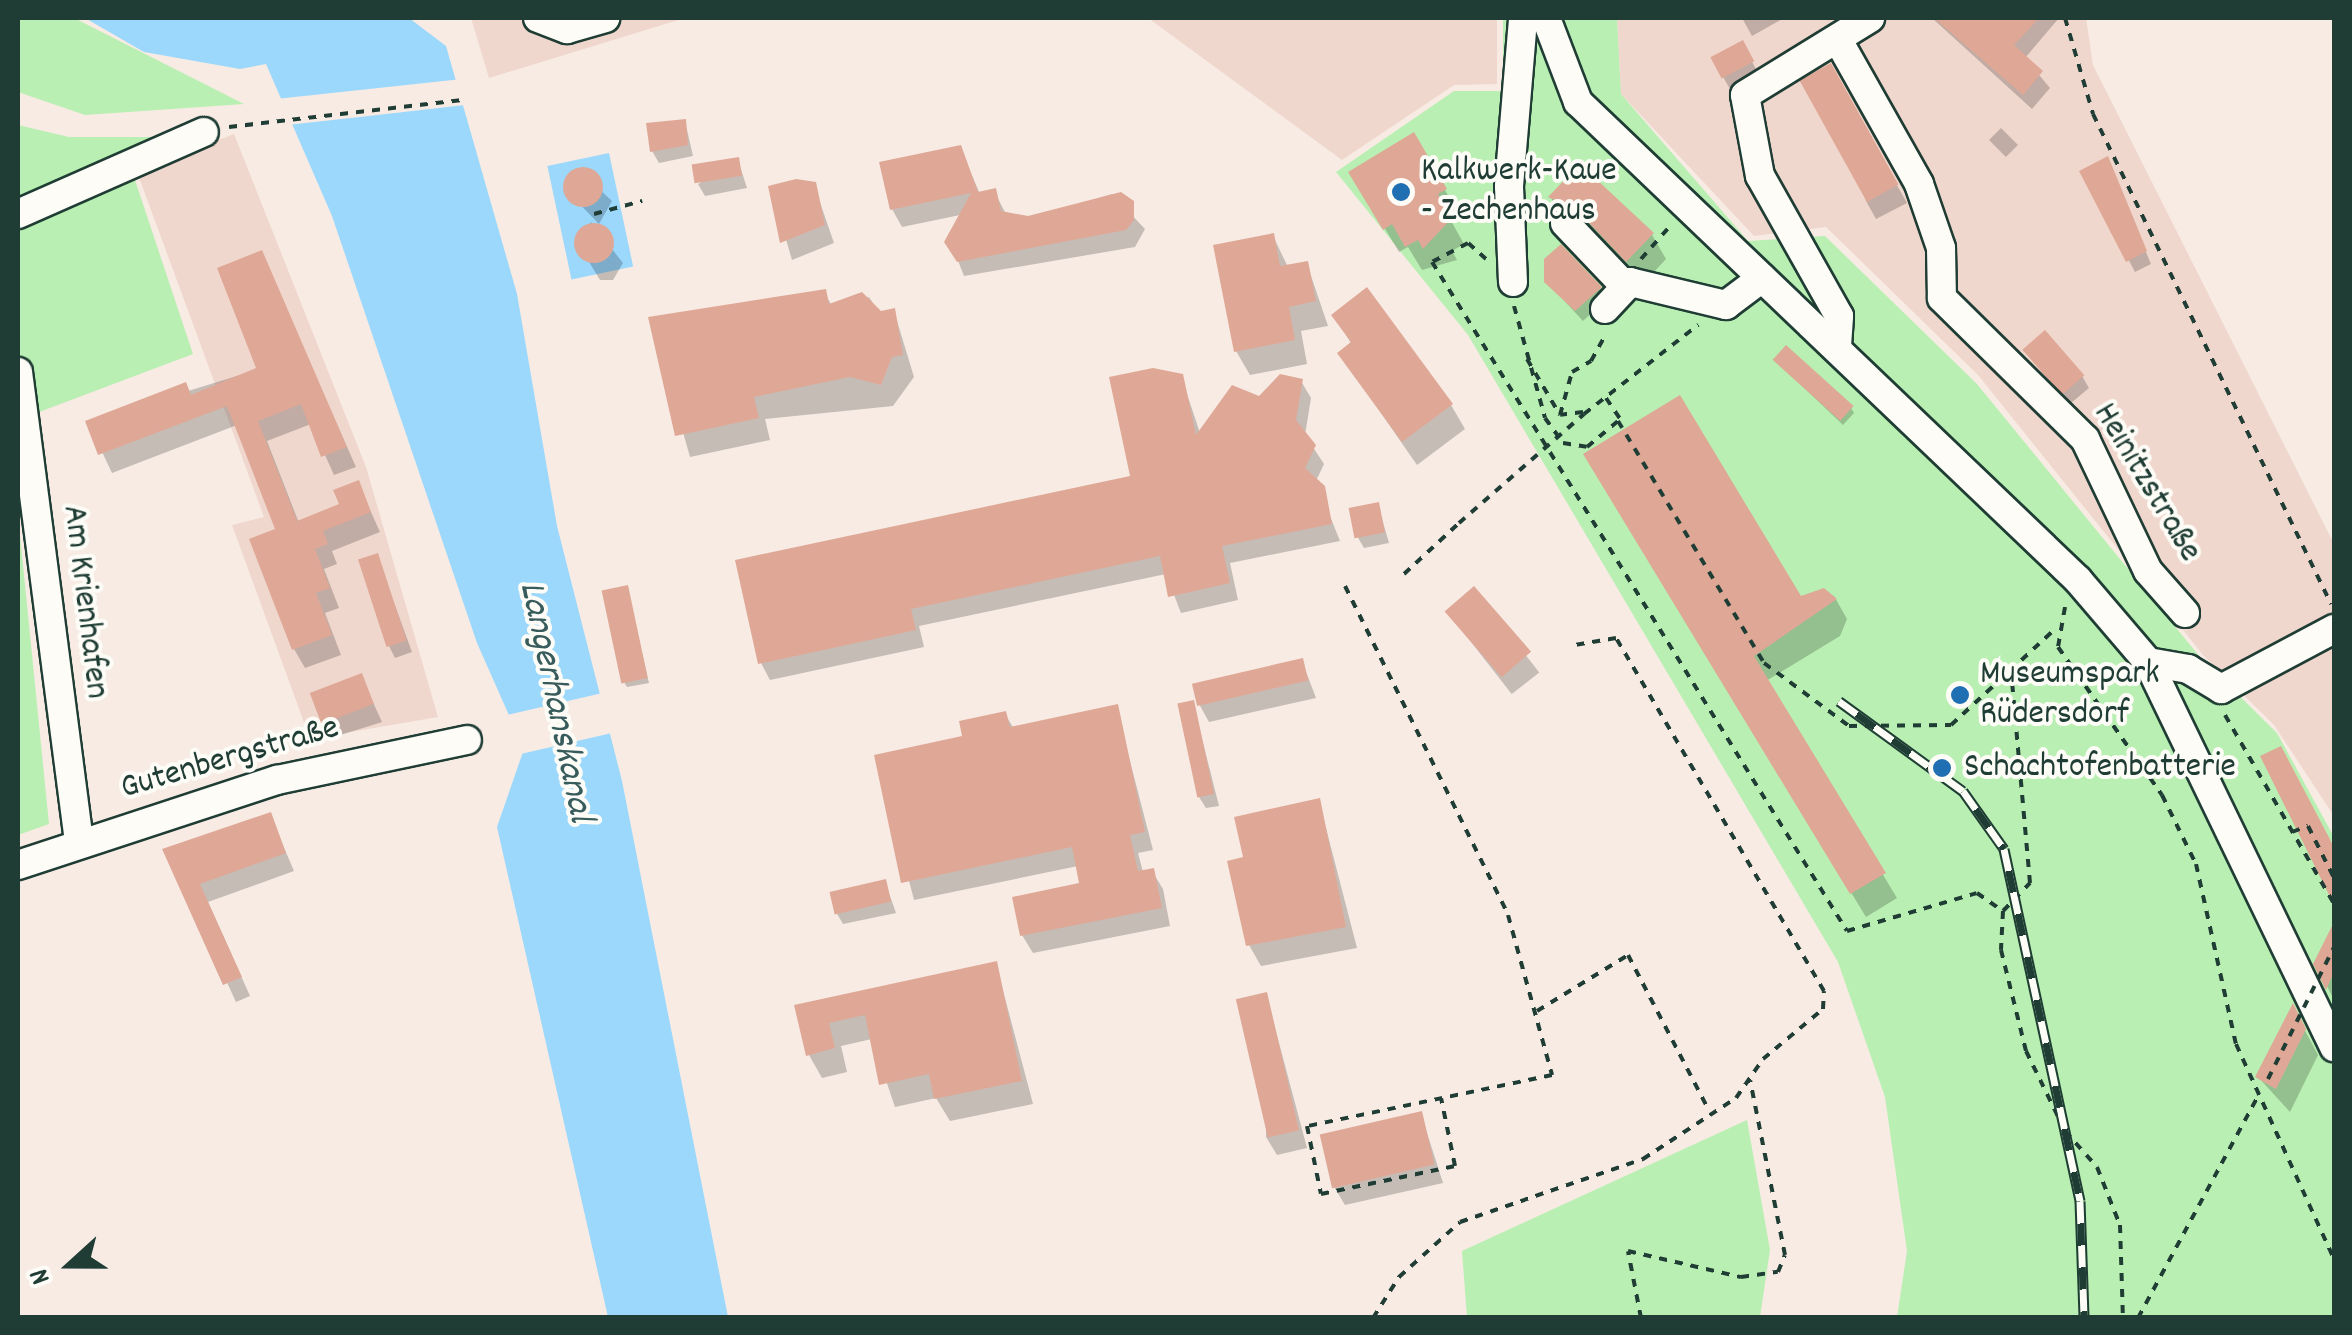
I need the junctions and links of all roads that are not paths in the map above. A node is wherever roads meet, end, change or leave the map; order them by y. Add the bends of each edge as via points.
1 (538, 18) edge
2 (605, 18) edge
3 (1522, 18) edge
4 (1546, 18) edge
5 (1870, 18) edge
6 (1838, 40) junction
7 (204, 132) dead end
8 (18, 214) edge
9 (1565, 223) dead end
10 (1762, 278) junction
11 (1513, 282) road end
12 (1627, 284) junction
13 (1605, 309) road end
14 (1837, 346) junction
15 (18, 372) edge
16 (2184, 613) dead end
17 (2334, 629) edge
18 (2148, 662) junction
19 (467, 740) dead end
20 (79, 842) junction
21 (18, 865) edge
22 (2334, 1047) edge

1 - 2 street via 567,28
3 - 11 street via 1509,186
4 - 10 street via 1578,102
5 - 6 street
6 - 14 street via 1767,73 1745,94 1760,176 1839,316
6 - 16 street, Heinitzstraße via 1919,184 1941,248 1942,298 2085,439 2148,571
7 - 8 street
9 - 12 street
10 - 12 street via 1726,305
10 - 14 street
12 - 13 street
14 - 18 street via 2078,580
15 - 20 street, Am Krienhafen
17 - 18 street via 2221,689 2188,669
18 - 22 street
19 - 20 street, Gutenbergstraße via 335,764
20 - 21 street, Gutenbergstraße

